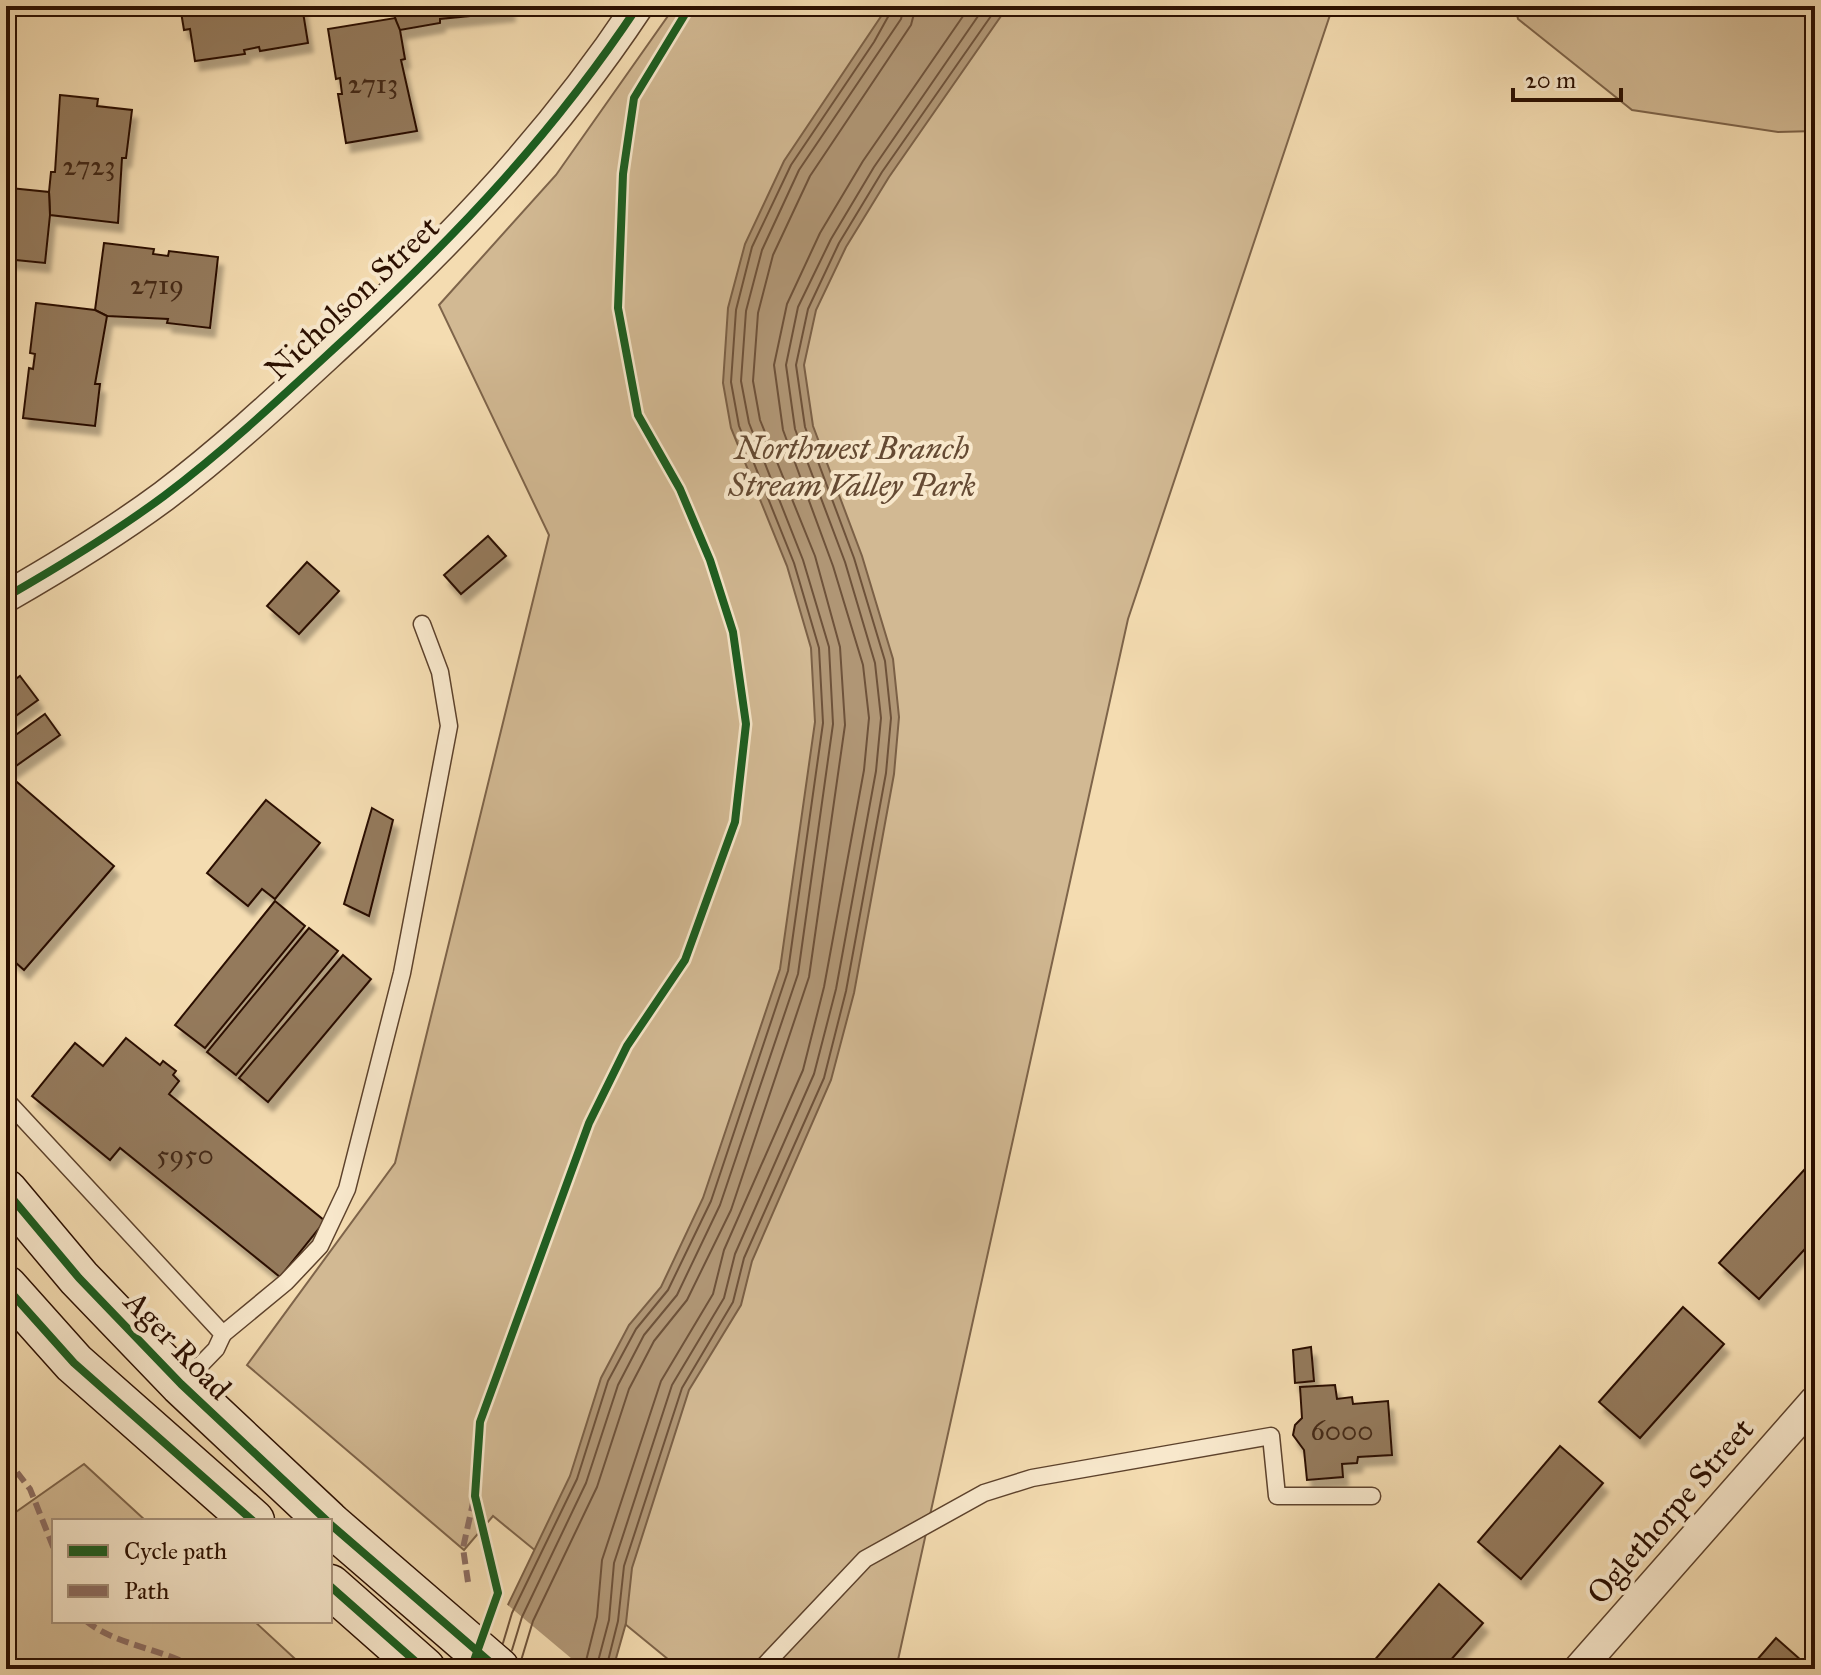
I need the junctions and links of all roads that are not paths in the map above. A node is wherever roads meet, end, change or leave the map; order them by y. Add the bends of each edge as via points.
1 (638, 6) edge
2 (6, 597) edge
3 (422, 624) dead end
4 (6, 1100) edge
5 (6, 1191) edge
6 (6, 1287) edge
7 (223, 1334) junction
8 (181, 1384) junction
9 (1815, 1401) edge
10 (1372, 1496) dead end
11 (251, 1519) edge
12 (325, 1519) edge
13 (332, 1525) edge
14 (332, 1588) edge
15 (424, 1669) edge
16 (498, 1669) edge
17 (761, 1669) edge
18 (1579, 1669) edge

1 - 2 street, Nicholson Street via 561,115 429,262 261,416 164,496
3 - 7 lane via 440,672 449,726 402,973 347,1189 320,1246
4 - 7 lane
5 - 8 main road, Ager Road via 79,1278
6 - 11 main road via 74,1363
7 - 8 lane via 216,1349
8 - 12 main road, Ager Road
9 - 18 street, Oglethorpe Street
10 - 17 lane via 1277,1496 1271,1436 1032,1478 984,1493 865,1559
13 - 16 main road, Ager Road
14 - 15 main road

